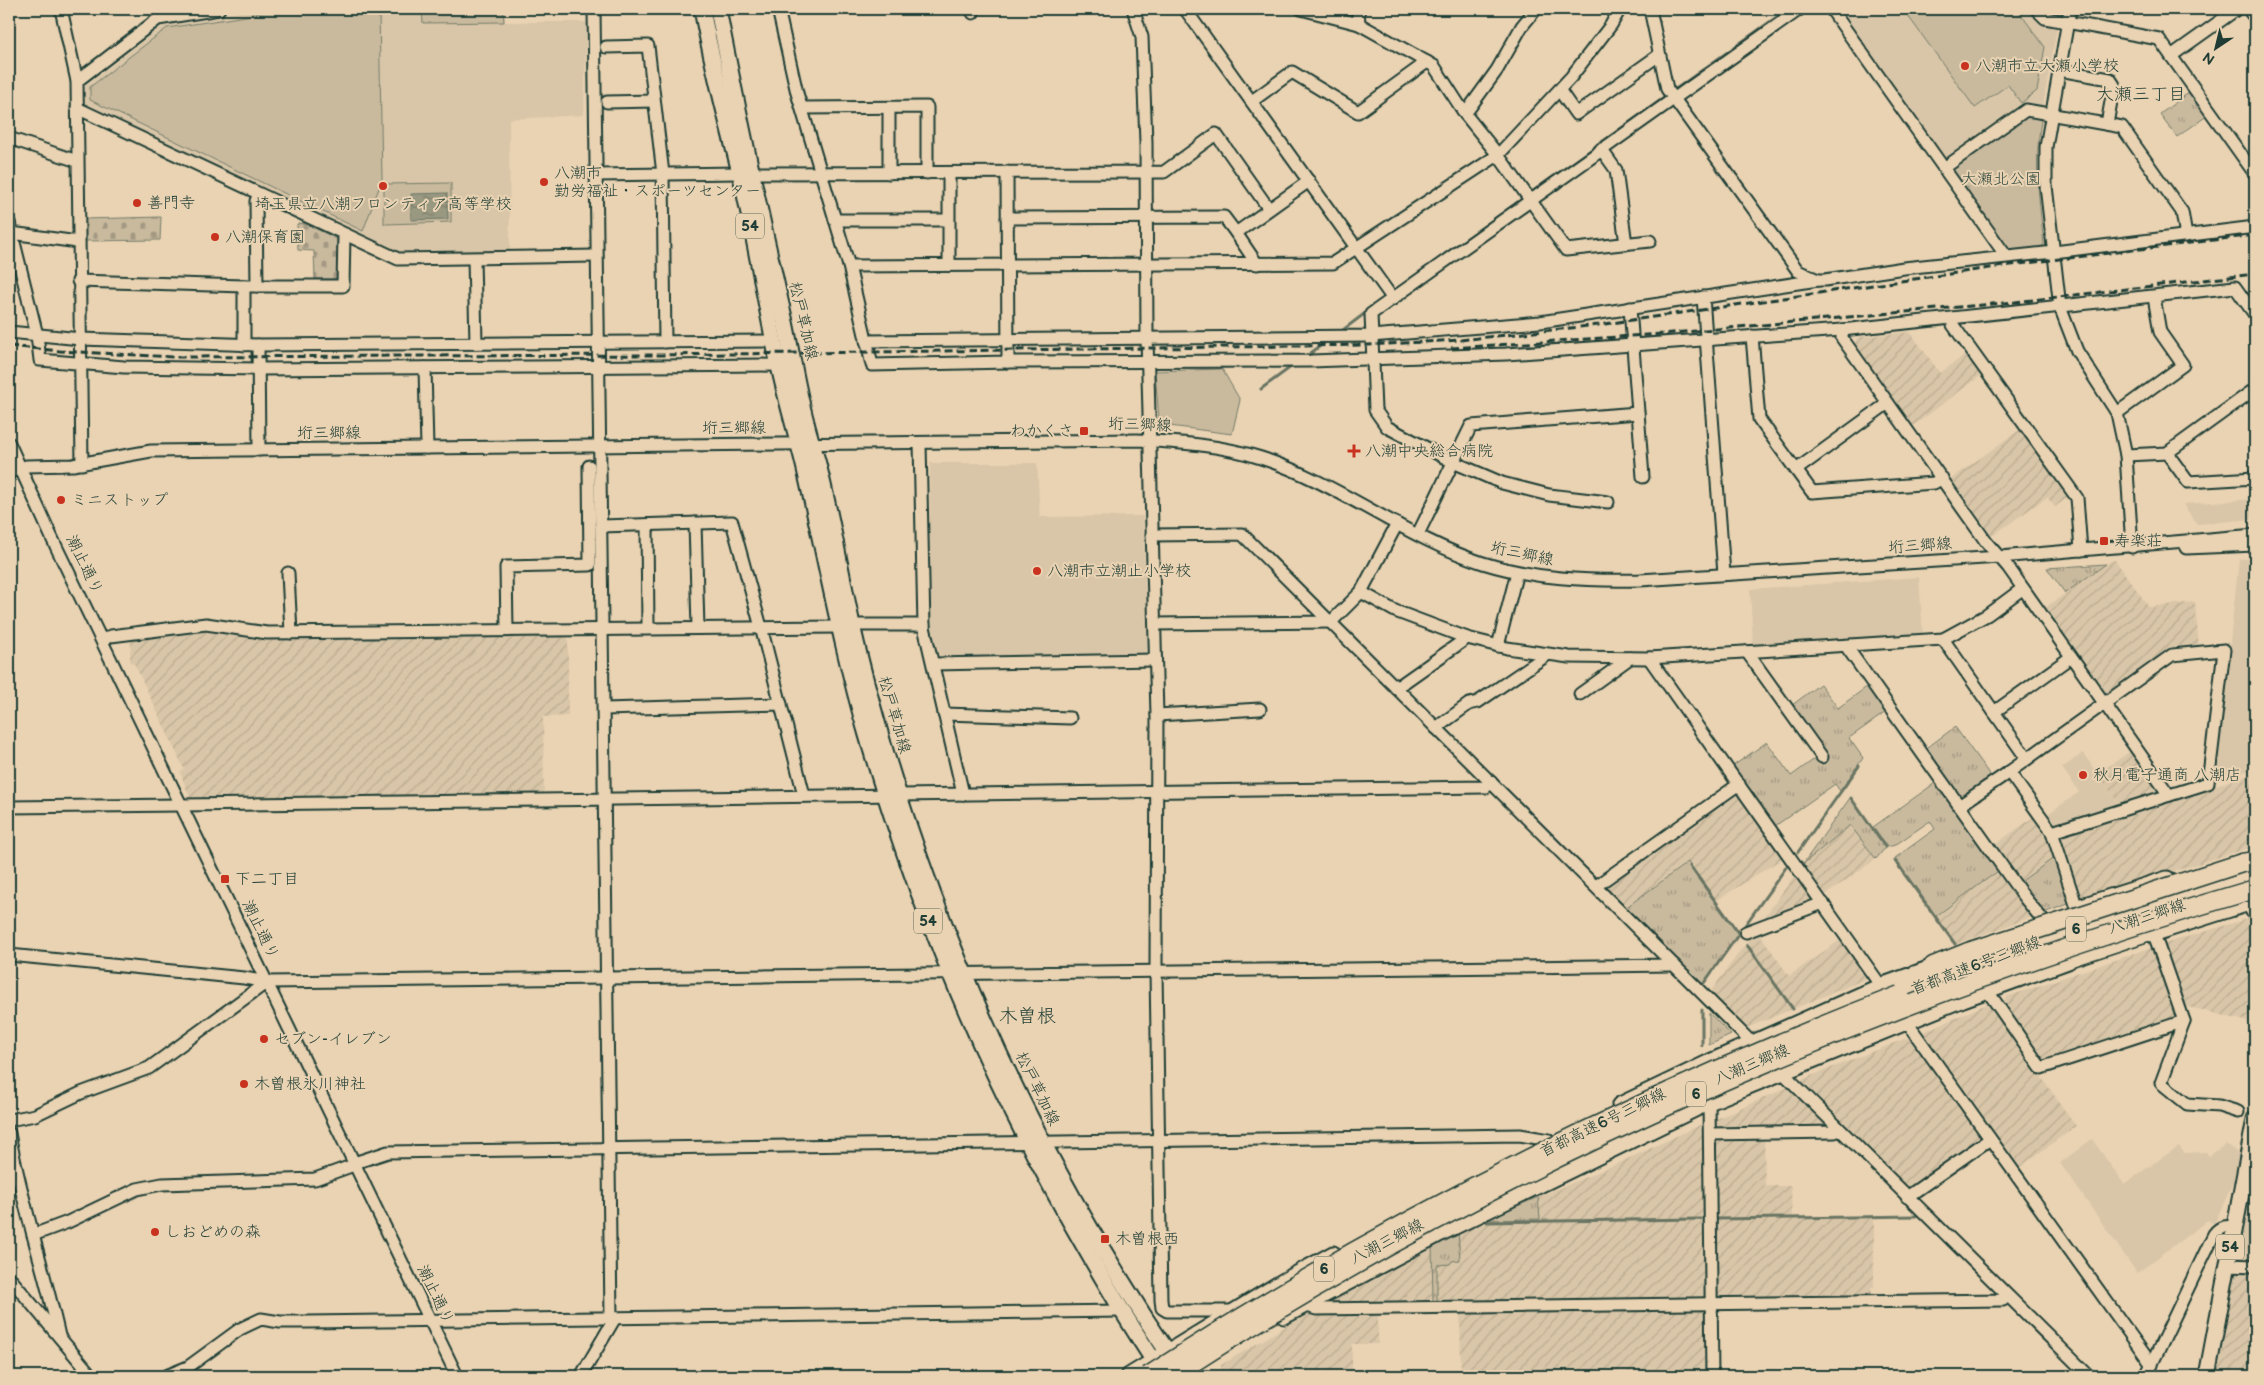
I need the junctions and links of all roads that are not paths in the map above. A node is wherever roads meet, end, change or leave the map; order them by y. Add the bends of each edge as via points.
1 (61, 9) edge
2 (219, 9) edge
3 (594, 9) edge
4 (702, 9) edge
5 (718, 9) edge
6 (778, 9) edge
7 (1133, 9) edge
8 (1185, 9) edge
9 (1301, 9) edge
10 (1358, 9) edge
11 (1620, 9) edge
12 (1650, 9) edge
13 (1800, 9) edge
14 (1831, 9) edge
15 (2036, 9) edge
16 (2070, 9) edge
17 (2237, 9) edge
18 (2248, 9) edge
19 (1528, 11) edge
20 (158, 14) edge
21 (2255, 18) edge
22 (2068, 22) junction
23 (1359, 24) junction
24 (606, 47) dead end
25 (1659, 55) junction
26 (2171, 56) junction
27 (1427, 62) junction
28 (2059, 70) junction
29 (77, 81) junction
30 (1560, 91) junction
31 (1671, 94) junction
32 (654, 101) junction
33 (1252, 101) junction
34 (608, 102) dead end
35 (77, 108) junction
36 (802, 108) junction
37 (889, 108) junction
38 (1465, 114) junction
39 (2051, 114) junction
40 (2107, 124) junction
41 (9, 138) edge
42 (1602, 149) junction
43 (1498, 155) junction
44 (77, 161) junction
45 (1944, 168) junction
46 (927, 172) junction
47 (1007, 172) junction
48 (746, 173) junction
49 (889, 173) junction
50 (948, 173) junction
51 (1145, 173) junction
52 (663, 174) junction
53 (821, 174) junction
54 (2255, 174) edge
55 (596, 175) junction
56 (1309, 181) junction
57 (259, 194) junction
58 (1528, 196) junction
59 (1269, 209) junction
60 (1007, 218) junction
61 (1145, 218) junction
62 (835, 220) junction
63 (948, 220) junction
64 (10, 227) edge
65 (2255, 228) edge
66 (1236, 233) junction
67 (344, 235) junction
68 (2186, 236) junction
69 (1650, 241) dead end
70 (78, 242) junction
71 (1626, 244) junction
72 (1356, 248) junction
73 (2054, 252) junction
74 (596, 256) junction
75 (2006, 256) junction
76 (474, 259) junction
77 (1146, 263) junction
78 (1257, 264) junction
79 (949, 265) junction
80 (1008, 265) junction
81 (849, 266) junction
82 (1818, 280) junction
83 (78, 281) junction
84 (244, 286) junction
85 (257, 286) junction
86 (1389, 294) junction
87 (1703, 297) junction
88 (2154, 297) junction
89 (2060, 307) junction
90 (1630, 308) junction
91 (2255, 315) edge
92 (1952, 318) junction
93 (1842, 330) junction
94 (9, 332) edge
95 (36, 335) junction
96 (1372, 336) junction
97 (1752, 336) junction
98 (1147, 338) junction
99 (82, 339) junction
100 (1008, 339) junction
101 (1707, 340) junction
102 (774, 341) junction
103 (866, 341) junction
104 (665, 342) junction
105 (476, 343) junction
106 (597, 344) junction
107 (244, 345) junction
108 (258, 345) junction
109 (1632, 345) junction
110 (1372, 359) junction
111 (1008, 362) junction
112 (80, 363) junction
113 (1148, 363) junction
114 (779, 366) junction
115 (599, 367) junction
116 (425, 368) junction
117 (258, 369) junction
118 (2255, 389) edge
119 (1888, 403) junction
120 (1638, 413) junction
121 (2117, 413) junction
122 (1151, 441) junction
123 (9, 443) edge
124 (920, 443) junction
125 (805, 444) junction
126 (599, 446) junction
127 (427, 448) junction
128 (259, 450) junction
129 (2167, 453) junction
130 (2126, 455) junction
131 (1453, 462) junction
132 (82, 464) junction
133 (588, 466) dead end
134 (1796, 470) junction
135 (14, 471) edge
136 (1642, 477) dead end
137 (1942, 478) junction
138 (2255, 478) edge
139 (1608, 502) dead end
140 (695, 523) junction
141 (1397, 524) junction
142 (647, 525) junction
143 (601, 526) junction
144 (1418, 534) junction
145 (1152, 535) junction
146 (2255, 535) edge
147 (2255, 544) edge
148 (2132, 547) junction
149 (2081, 550) junction
150 (2000, 556) junction
151 (596, 566) junction
152 (1517, 572) junction
153 (288, 573) dead end
154 (1724, 574) junction
155 (2022, 589) junction
156 (1361, 592) junction
157 (1331, 622) junction
158 (1155, 624) junction
159 (924, 625) junction
160 (845, 626) junction
161 (761, 627) junction
162 (648, 628) junction
163 (698, 628) junction
164 (603, 629) junction
165 (507, 630) junction
166 (291, 633) junction
167 (1467, 638) junction
168 (1943, 639) junction
169 (102, 640) junction
170 (1498, 646) junction
171 (1846, 646) junction
172 (1747, 652) junction
173 (1547, 655) junction
174 (2071, 657) junction
175 (1630, 658) junction
176 (1650, 658) junction
177 (1155, 660) junction
178 (934, 664) junction
179 (1396, 688) junction
180 (1580, 694) dead end
181 (782, 704) junction
182 (2104, 704) junction
183 (604, 709) junction
184 (1260, 709) dead end
185 (1994, 712) junction
186 (944, 714) junction
187 (1157, 715) junction
188 (1070, 718) dead end
189 (1436, 728) junction
190 (1822, 757) dead end
191 (2027, 759) junction
192 (2009, 772) junction
193 (1491, 782) junction
194 (1740, 784) junction
195 (1158, 791) junction
196 (892, 794) junction
197 (963, 794) junction
198 (804, 795) junction
199 (2169, 795) junction
200 (604, 799) junction
201 (181, 805) junction
202 (1960, 806) junction
203 (9, 807) edge
204 (2052, 832) junction
205 (2255, 862) edge
206 (2230, 870) junction
207 (2255, 872) edge
208 (1596, 886) junction
209 (2255, 889) edge
210 (1823, 903) junction
211 (2254, 907) edge
212 (2077, 908) junction
213 (2042, 919) junction
214 (1746, 932) dead end
215 (2154, 934) junction
216 (9, 955) edge
217 (1674, 964) junction
218 (1933, 966) junction
219 (1156, 970) junction
220 (957, 973) junction
221 (606, 977) junction
222 (267, 982) junction
223 (1881, 986) junction
224 (1961, 986) junction
225 (1987, 990) junction
226 (1906, 1021) junction
227 (2184, 1021) junction
228 (1751, 1044) junction
229 (1782, 1071) junction
230 (1709, 1102) junction
231 (2238, 1112) dead end
232 (2255, 1118) edge
233 (9, 1120) edge
234 (1839, 1129) junction
235 (9, 1133) edge
236 (1710, 1134) junction
237 (1990, 1138) junction
238 (1549, 1140) junction
239 (1160, 1141) junction
240 (1628, 1142) junction
241 (1036, 1143) junction
242 (607, 1149) junction
243 (354, 1164) junction
244 (13, 1180) edge
245 (1907, 1197) junction
246 (2234, 1227) junction
247 (33, 1235) junction
248 (2227, 1265) junction
249 (2255, 1266) edge
250 (9, 1277) edge
251 (1284, 1281) junction
252 (2007, 1296) junction
253 (1711, 1304) junction
254 (1304, 1305) junction
255 (1122, 1311) junction
256 (1235, 1311) junction
257 (613, 1318) junction
258 (429, 1320) junction
259 (59, 1336) junction
260 (2152, 1365) junction
261 (1151, 1368) edge
262 (1174, 1372) edge
263 (92, 1376) edge
264 (166, 1376) edge
265 (457, 1376) edge
266 (581, 1376) edge
267 (1129, 1376) edge
268 (1712, 1376) edge
269 (2089, 1376) edge
270 (2146, 1376) edge
271 (2208, 1376) edge

1 - 29 street
2 - 20 street
3 - 55 street
4 - 48 main road, 松戸草加線 / 54 via 709,48
5 - 48 main road, 松戸草加線 / 54
6 - 36 street
7 - 51 street via 1142,37
8 - 33 street
9 - 23 street
10 - 23 street
11 - 30 street
12 - 25 street
13 - 31 street
14 - 45 street
15 - 22 street via 2046,18
16 - 22 street
17 - 26 street
18 - 21 street
19 - 38 street via 1497,70
20 - 29 street
22 - 26 street via 2159,39
22 - 28 street
23 - 27 street
24 - 32 street via 648,46
25 - 30 street via 1576,114
25 - 31 street
26 - 54 street
27 - 33 street via 1358,112 1292,72
27 - 38 street via 1434,66
28 - 39 street
28 - 40 street via 2110,79 2114,85
29 - 35 street
30 - 43 street
31 - 42 street
31 - 82 street via 1798,271
32 - 34 street
32 - 52 street
33 - 56 street
35 - 44 street
35 - 57 street
36 - 37 street
36 - 53 street
37 - 46 street via 927,107
37 - 49 street
38 - 43 street
39 - 40 street
39 - 45 street via 2026,110
39 - 73 street via 2046,147 2046,186
40 - 68 street via 2122,127 2182,212
41 - 44 street
42 - 58 street
42 - 71 street via 1616,170
43 - 58 street
43 - 72 street
44 - 70 street
45 - 75 street
46 - 49 street
46 - 50 street
47 - 50 street
47 - 51 street
47 - 60 street
48 - 52 street
48 - 53 street
48 - 102 main road, 松戸草加線 / 54
48 - 125 main road, 松戸草加線 / 54 via 795,367 806,422
49 - 53 street
50 - 63 street
51 - 59 street via 1164,172 1216,134
51 - 61 street
52 - 55 street
52 - 104 street
53 - 62 street
55 - 74 street
56 - 59 street
56 - 72 street
57 - 67 street
57 - 85 street via 256,201
58 - 71 street via 1566,250
58 - 86 street via 1492,229
59 - 66 street
60 - 61 street
60 - 80 street
61 - 66 street via 1224,217
61 - 77 street
62 - 63 street
62 - 81 street
63 - 79 street
64 - 70 street
64 - 95 street
65 - 68 street
66 - 78 street
67 - 76 street via 398,259
67 - 85 street via 342,286
68 - 73 street
69 - 71 street
70 - 83 street
72 - 78 street via 1333,263
72 - 86 street
73 - 75 street
73 - 89 street
74 - 76 street
74 - 106 street
75 - 82 street
76 - 105 street
77 - 78 street
77 - 80 street
77 - 98 street
79 - 80 street
79 - 81 street
80 - 100 street
81 - 103 street
82 - 87 street
83 - 84 street
83 - 99 street
84 - 85 street
84 - 107 street
86 - 96 street via 1371,314
87 - 90 street
87 - 101 street
88 - 89 street
88 - 91 street via 2235,287
88 - 121 street via 2160,332 2183,365
89 - 92 street
89 - 121 street via 2077,351
90 - 96 street via 1521,324
90 - 109 street
92 - 93 street
92 - 149 street via 1953,325 2078,498
93 - 97 street
93 - 119 street via 1842,338
94 - 95 street
95 - 99 street
95 - 112 street via 40,360
96 - 98 street
96 - 110 street
97 - 101 street
97 - 134 street via 1759,420
98 - 100 street
98 - 113 street
99 - 107 street
99 - 112 street
100 - 103 street
100 - 111 street
101 - 109 street
101 - 154 street
102 - 104 street
102 - 114 main road, 松戸草加線 / 54
103 - 111 street via 872,365
104 - 106 street
105 - 106 street
105 - 108 street
106 - 115 street
107 - 108 street
108 - 117 street
109 - 110 street
109 - 120 street
110 - 113 street
110 - 131 street via 1375,410 1387,427
111 - 113 street
112 - 117 street via 124,367
112 - 132 street
113 - 122 street
114 - 115 street
114 - 125 main road, 松戸草加線 / 54
115 - 116 street
115 - 126 street
116 - 117 street
116 - 127 street
117 - 128 street
118 - 129 street
119 - 134 street
119 - 137 street
120 - 131 street via 1471,426
120 - 136 street
121 - 130 street
122 - 124 street, 垳三郷線
122 - 141 street, 垳三郷線 via 1193,444 1260,458 1312,479
122 - 145 street
123 - 135 street, 潮止通り
124 - 125 street, 垳三郷線
124 - 159 street
125 - 126 street, 垳三郷線
125 - 160 main road, 松戸草加線 / 54
126 - 127 street, 垳三郷線
126 - 143 street
127 - 128 street, 垳三郷線
128 - 132 street, 垳三郷線 via 151,451
129 - 130 street
129 - 138 street via 2188,482
130 - 148 street
131 - 139 street via 1533,492
131 - 144 street
132 - 135 street, 垳三郷線 via 26,466
133 - 151 street
134 - 137 street via 1812,492 1934,483
135 - 169 street, 潮止通り
137 - 150 street via 1987,543
140 - 142 street
140 - 161 street via 732,522
140 - 163 street
141 - 144 street, 垳三郷線
141 - 156 street
142 - 143 street
142 - 162 street
143 - 151 street
144 - 152 street, 垳三郷線 via 1482,563
145 - 157 street via 1242,534
145 - 158 street
146 - 148 street, 垳三郷線
147 - 148 street, 垳三郷線 via 2204,548
148 - 149 street, 垳三郷線
149 - 150 street, 垳三郷線
150 - 154 street, 垳三郷線
150 - 155 street
151 - 164 street
151 - 165 street via 506,567
152 - 154 street, 垳三郷線 via 1593,581
152 - 170 street
153 - 166 street
155 - 168 street via 1987,615
155 - 174 street
156 - 157 street
156 - 167 street via 1395,610
157 - 158 street
157 - 179 street
158 - 177 street
159 - 160 street
159 - 178 street
160 - 161 street
160 - 196 main road, 松戸草加線 / 54 via 871,700
161 - 163 street
161 - 181 street
162 - 163 street
162 - 164 street
164 - 165 street
164 - 183 street
165 - 166 street
166 - 169 street via 267,633 206,624 111,636
167 - 170 street
167 - 179 street
168 - 171 street
168 - 185 street
169 - 201 street, 潮止通り
170 - 173 street
171 - 172 street
171 - 202 street
172 - 176 street
172 - 190 street
173 - 175 street
173 - 189 street
174 - 182 street
174 - 185 street
175 - 176 street
175 - 180 street
176 - 194 street
177 - 178 street
177 - 187 street
178 - 186 street
179 - 189 street
181 - 183 street
181 - 198 street
182 - 191 street
182 - 199 street
182 - 199 street via 2172,655 2224,650 2208,782
183 - 200 street
184 - 187 street
185 - 191 street
186 - 188 street
186 - 197 street
187 - 195 street
189 - 193 street
191 - 192 street
192 - 202 street
192 - 204 street
193 - 195 street via 1486,787
193 - 208 street
194 - 208 street
194 - 210 street
195 - 197 street
195 - 219 street
196 - 197 street
196 - 198 street
196 - 220 main road, 松戸草加線 / 54 via 939,914
198 - 200 street
199 - 204 street
200 - 201 street
200 - 221 street
201 - 203 street
201 - 222 street, 潮止通り
202 - 213 street
204 - 212 street
205 - 206 main road, 八潮三郷線
205 - 218 highway, bridge via 2242,863
206 - 212 main road, 八潮三郷線 via 2220,864 2212,865
206 - 218 main road, 八潮三郷線 via 2092,918
207 - 261 highway, 首都高速6号三郷線 / 6, bridge via 2031,944 1839,1018 1675,1088 1505,1170 1409,1221
208 - 217 street
209 - 224 highway, 首都高速6号三郷線 / 6, bridge via 2177,912
210 - 214 street
210 - 223 street
211 - 215 main road, 八潮三郷線
211 - 224 highway, bridge via 2214,909 2002,979
212 - 213 main road, 八潮三郷線
213 - 218 main road, 八潮三郷線 via 1957,950
215 - 225 main road, 八潮三郷線
215 - 227 street
216 - 222 street
217 - 219 street
217 - 228 street
218 - 223 main road, 八潮三郷線
219 - 220 street
219 - 239 street
220 - 221 street
220 - 241 main road, 松戸草加線 / 54 via 1018,1093
221 - 222 street
221 - 242 street
222 - 233 street via 149,1068 81,1093 35,1115
222 - 243 street, 潮止通り
223 - 228 main road, 八潮三郷線
224 - 262 highway, 首都高速6号三郷線 / 6, bridge via 1743,1073 1576,1150 1404,1238
225 - 226 main road, 八潮三郷線
225 - 227 street via 2041,1068
226 - 229 main road, 八潮三郷線
226 - 237 street
227 - 231 street via 2161,1083 2187,1104 2219,1106
228 - 229 street
228 - 238 main road, 八潮三郷線
229 - 230 main road, 八潮三郷線
229 - 234 street
230 - 236 street
230 - 240 main road, 八潮三郷線
232 - 246 main road, 54
234 - 236 street via 1835,1132
234 - 245 street
235 - 244 street
236 - 253 street
237 - 245 street
237 - 260 street
238 - 239 street via 1520,1135
238 - 240 main road via 1576,1145 1600,1140
238 - 251 main road, 八潮三郷線
239 - 241 street
239 - 256 street via 1162,1308 1167,1311
240 - 254 main road, 八潮三郷線
241 - 242 street
241 - 255 main road, 松戸草加線 / 54 via 1074,1228
241 - 262 main road, 松戸草加線 / 54
242 - 243 street via 388,1152
242 - 257 street
243 - 247 street via 316,1179 162,1184 128,1193
243 - 258 street, 潮止通り
244 - 247 street
245 - 252 street
246 - 248 main road, 54
246 - 260 street via 2225,1226 2214,1234
247 - 259 street
248 - 249 street
248 - 271 main road, 54
250 - 259 street
251 - 254 street
251 - 256 main road, 八潮三郷線
252 - 253 street via 2003,1300
252 - 269 street
253 - 254 street via 1316,1308
253 - 268 street
254 - 262 main road, 八潮三郷線 via 1254,1320
255 - 257 street
255 - 261 main road, 松戸草加線 / 54
256 - 262 main road, 八潮三郷線
257 - 258 street
257 - 266 street
258 - 264 street via 280,1322 261,1319 240,1328 188,1367
258 - 265 street, 潮止通り
259 - 263 street
260 - 270 street
261 - 262 main road via 1171,1366
261 - 267 main road

